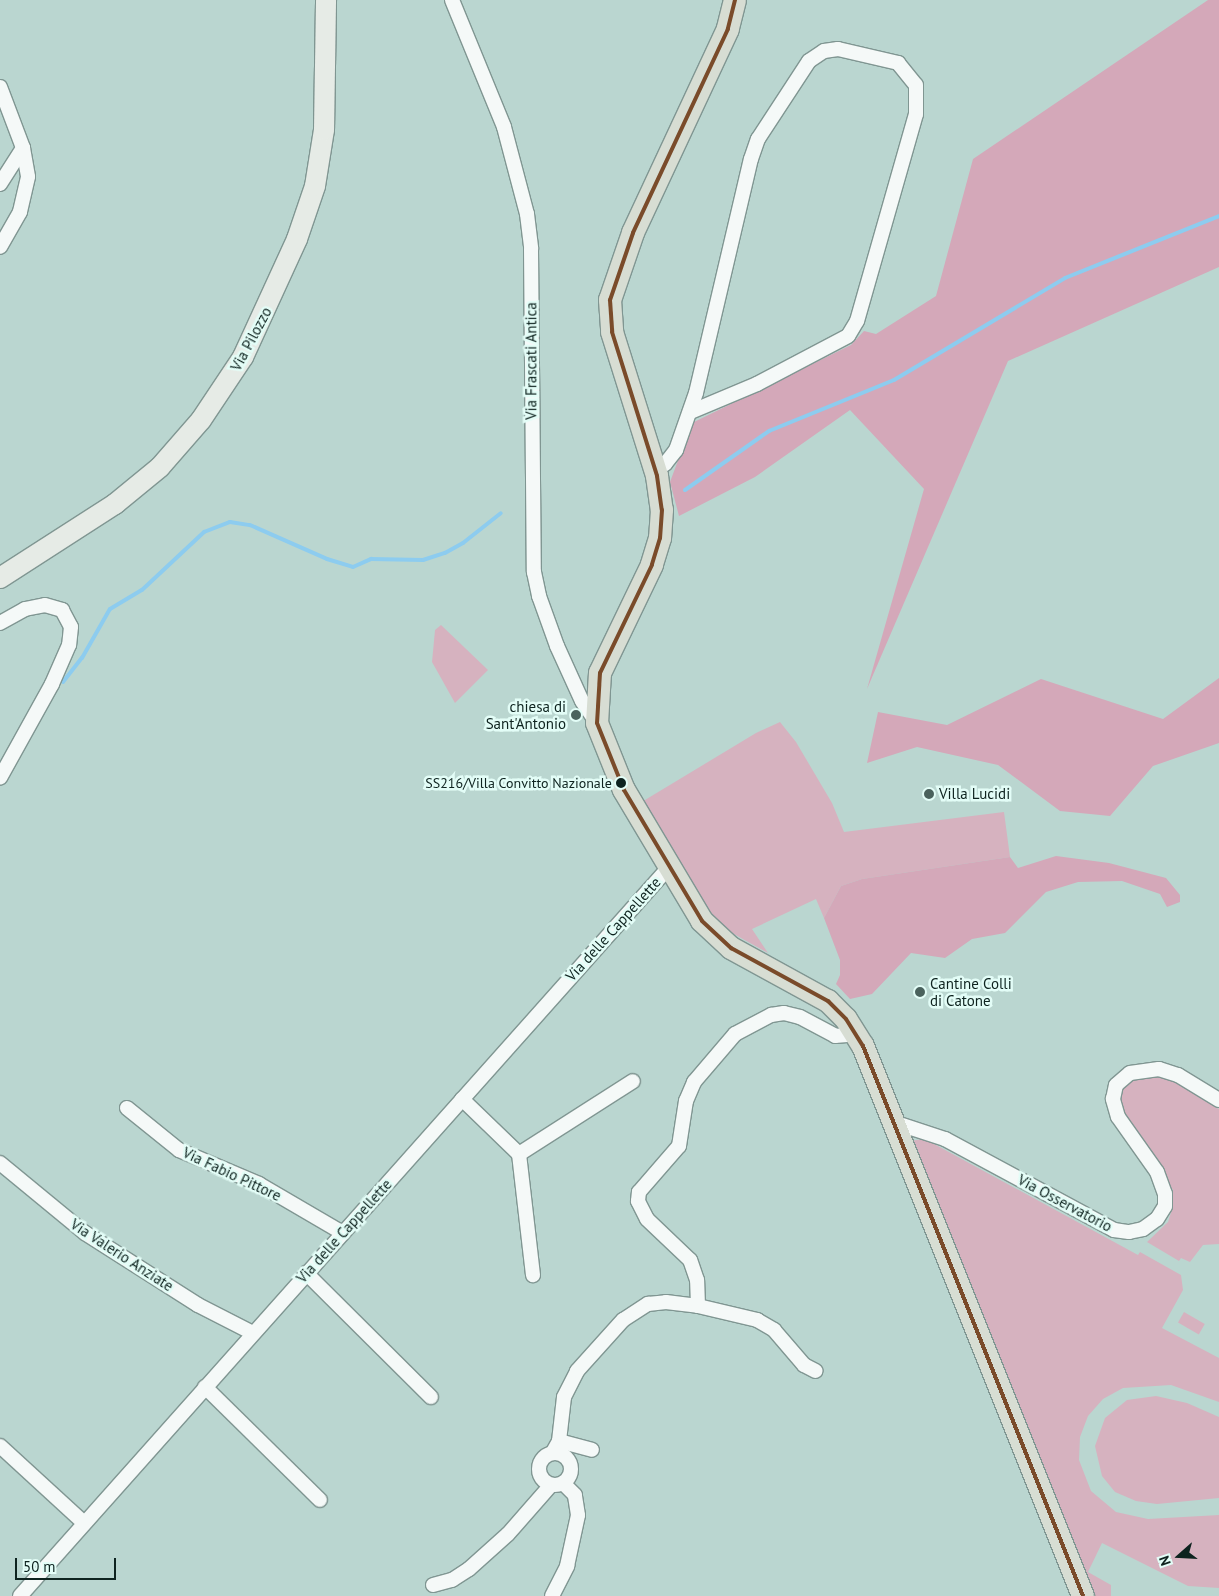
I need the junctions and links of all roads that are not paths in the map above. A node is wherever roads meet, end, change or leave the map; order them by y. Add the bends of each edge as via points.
1 (326, 0) edge
2 (452, 0) edge
3 (735, 0) edge
4 (0, 87) edge
5 (23, 148) junction
6 (0, 184) edge
7 (0, 247) edge
8 (690, 412) junction
9 (655, 470) junction
10 (0, 578) edge
11 (0, 623) edge
12 (597, 723) junction
13 (0, 778) edge
14 (669, 867) junction
15 (856, 1034) junction
16 (633, 1081) dead end
17 (462, 1099) junction
18 (1219, 1100) edge
19 (127, 1108) dead end
20 (892, 1122) junction
21 (520, 1154) junction
22 (0, 1163) edge
23 (343, 1233) junction
24 (306, 1274) junction
25 (533, 1275) dead end
26 (698, 1306) junction
27 (253, 1333) junction
28 (816, 1372) dead end
29 (206, 1387) junction
30 (432, 1397) dead end
31 (0, 1446) edge
32 (556, 1447) junction
33 (592, 1450) dead end
34 (557, 1484) junction
35 (320, 1500) dead end
36 (84, 1523) junction
37 (433, 1585) dead end
38 (20, 1596) edge
39 (552, 1596) edge
40 (1083, 1596) edge

1 - 10 main road, Via Pilozzo via 325,119 317,178 297,239 247,349 206,414 160,467 115,504
2 - 12 street, Via Frascati Antica via 508,139 530,229 531,466 536,581 557,646 582,701
3 - 9 main road via 724,38 635,228 610,300 614,339
4 - 5 street
5 - 6 street
5 - 7 street via 28,177 26,196
8 - 8 street via 758,139 809,61 824,51 838,49 898,63 916,85 916,114 857,321 848,336 757,384
8 - 9 street via 676,450 665,464
9 - 12 main road via 662,510 659,544 643,587 600,673
11 - 13 street via 24,610 45,605 62,610 71,627 69,645 52,684
12 - 14 main road via 619,781
14 - 15 main road via 694,911 716,936 731,948 821,996 841,1013
14 - 17 street, Via delle Cappellette
15 - 20 main road via 872,1064
15 - 26 street via 835,1036 800,1017 784,1013 771,1016 735,1034 694,1082 686,1101 679,1146 639,1192 638,1201 647,1220 690,1260 697,1280
16 - 21 street
17 - 21 street
17 - 23 street, Via delle Cappellette
18 - 20 street, Via Osservatorio via 1166,1070 1135,1071 1116,1085 1113,1098 1118,1117 1157,1172 1165,1194 1164,1206 1157,1219 1143,1229 1129,1232 1114,1230 945,1139
19 - 23 street, Via Fabio Pittore via 179,1150 259,1184
20 - 40 main road
21 - 25 street
22 - 27 street, Via Valerio Anziate via 85,1233 198,1305
23 - 24 street, Via delle Cappellette
24 - 27 street, Via delle Cappellette
24 - 30 street
26 - 28 street via 767,1324 782,1336 804,1365
26 - 32 street via 653,1302 636,1309 624,1320 588,1357 569,1384 560,1413
27 - 29 street, Via delle Cappellette
29 - 35 street
29 - 36 street, Via delle Cappellette
31 - 36 street
32 - 33 street
32 - 34 street via 570,1463 570,1474
32 - 34 street via 538,1465 542,1480
34 - 37 street via 469,1570 452,1580
34 - 39 street via 575,1495 578,1515 567,1566
36 - 38 street, Via delle Cappellette

